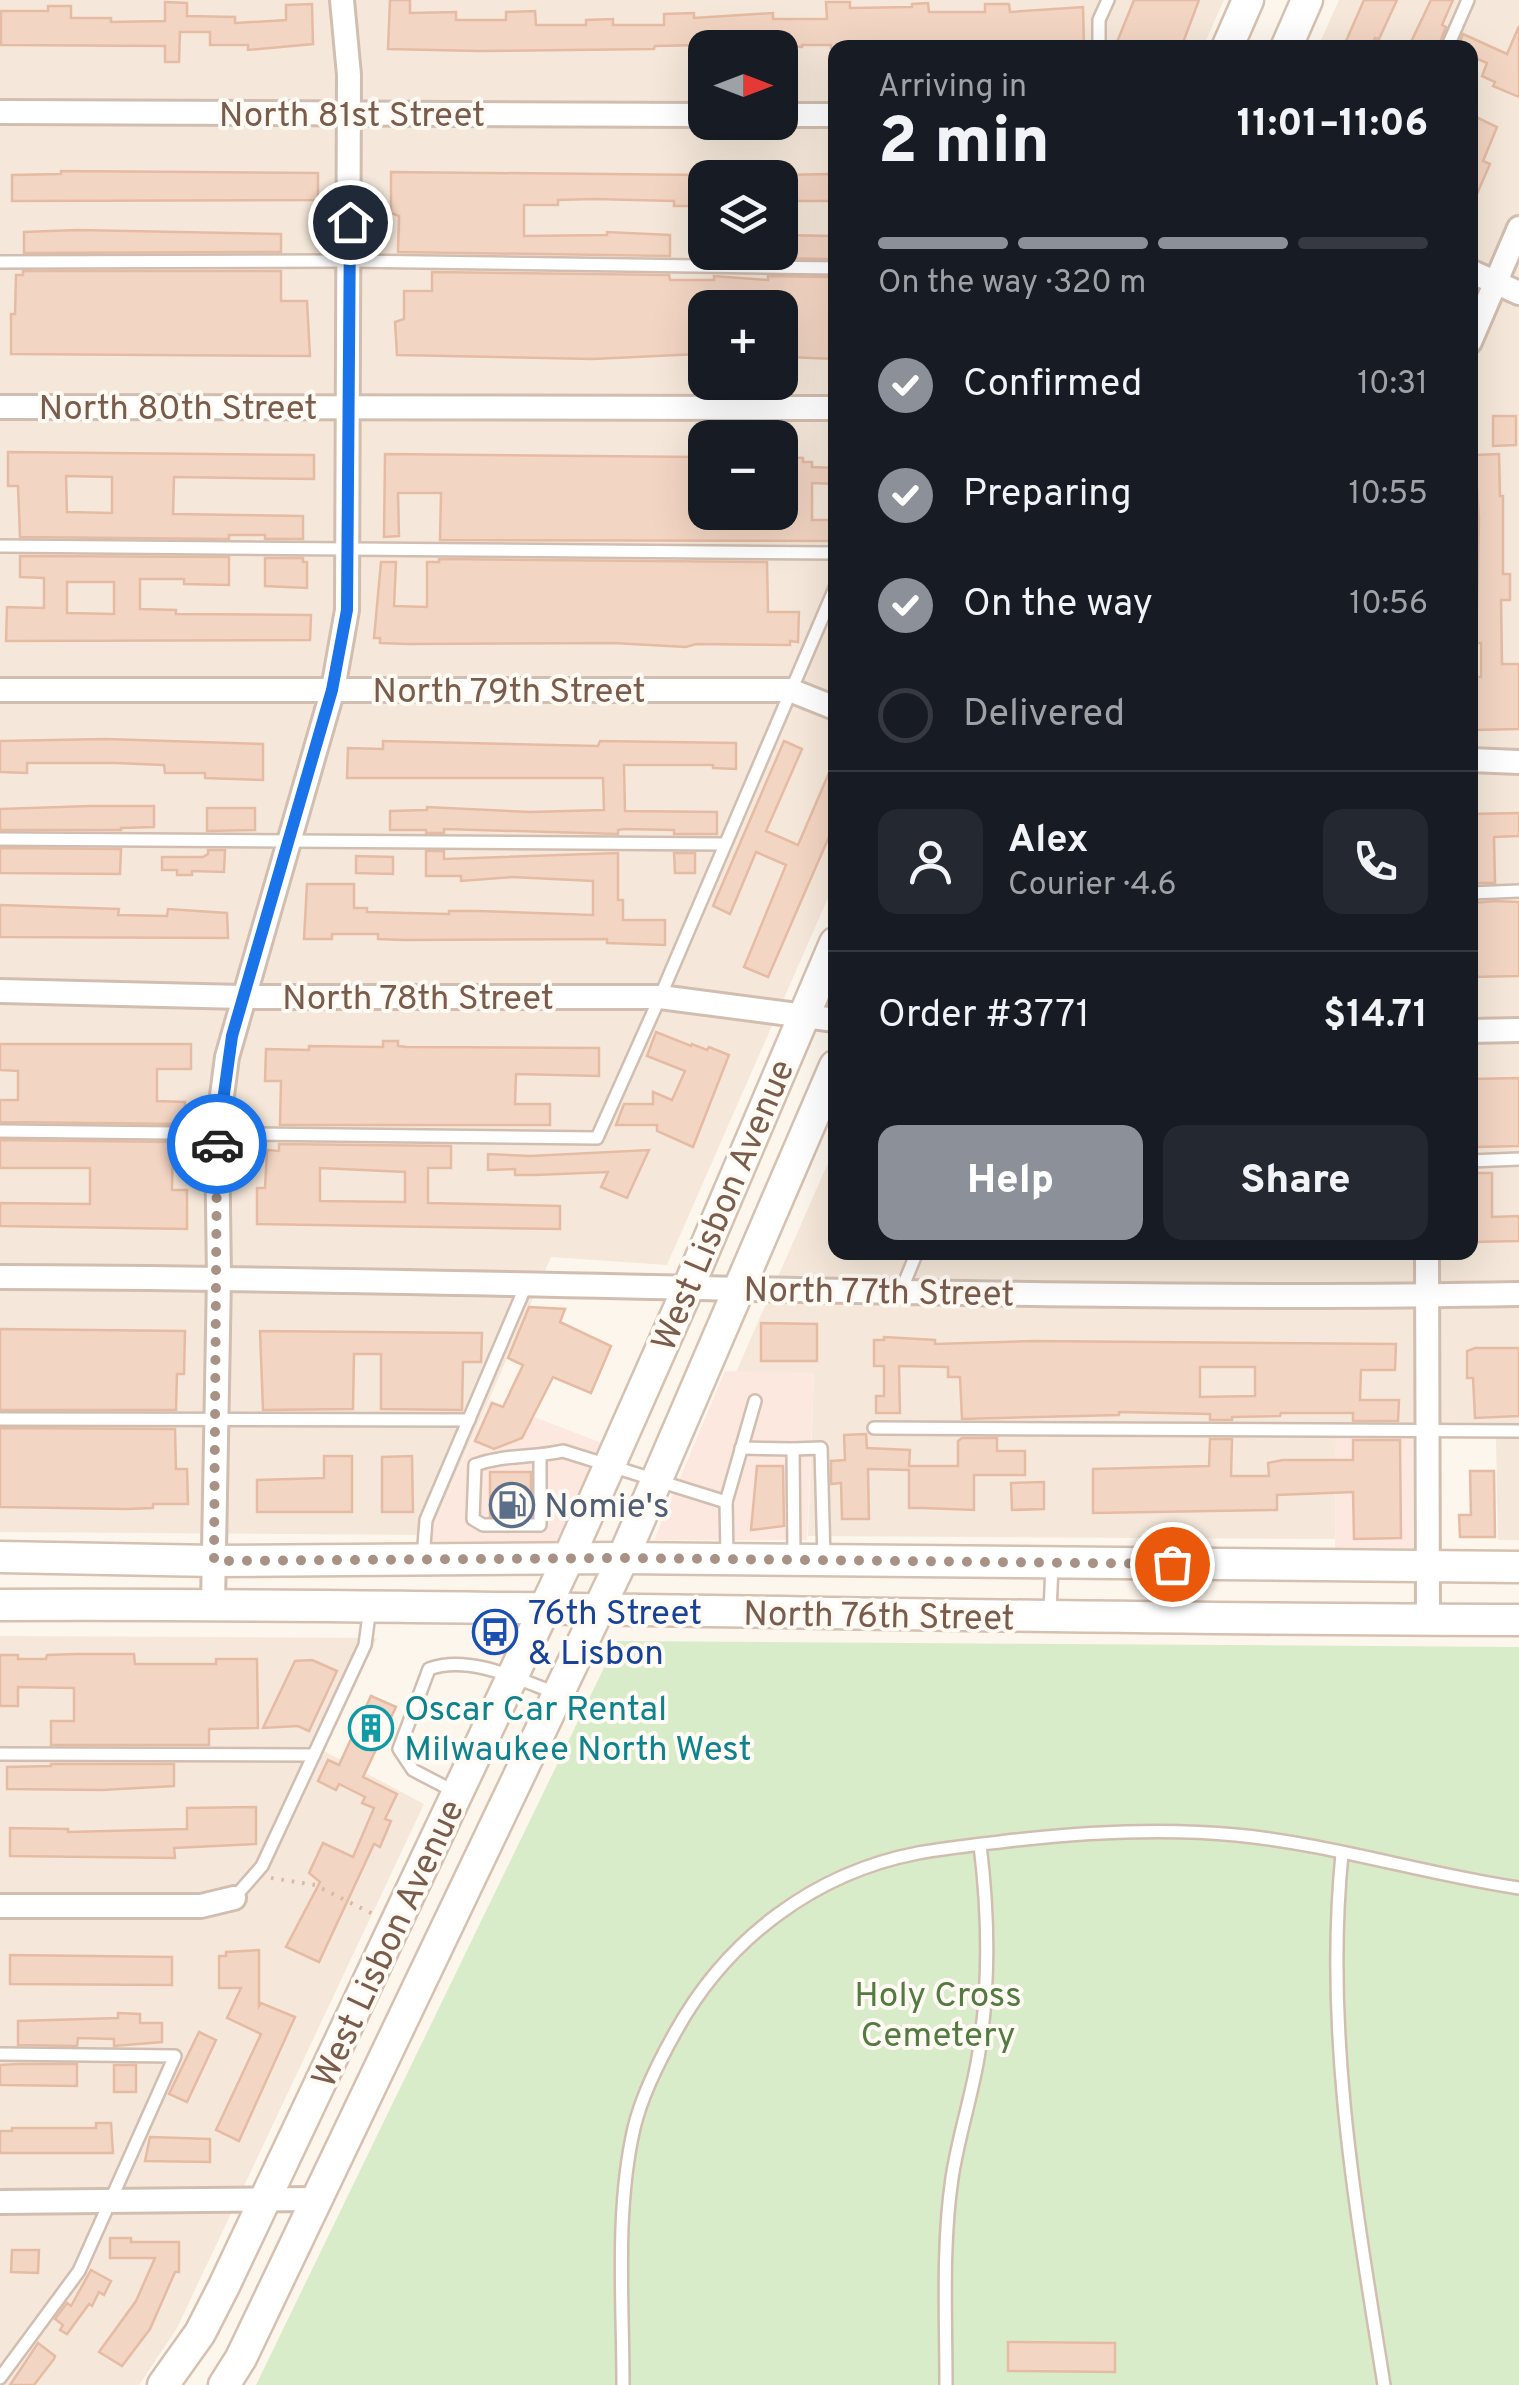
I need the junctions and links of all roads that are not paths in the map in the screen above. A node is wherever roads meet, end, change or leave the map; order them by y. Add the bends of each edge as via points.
1 (342, 0) edge
2 (1108, 0) edge
3 (1248, 0) edge
4 (1307, 0) edge
5 (1468, 0) edge
6 (1099, 40) edge
7 (1231, 40) edge
8 (1290, 40) edge
9 (1450, 40) edge
10 (0, 112) edge
11 (349, 114) junction
12 (688, 115) edge
13 (798, 115) edge
14 (828, 116) edge
15 (1519, 228) edge
16 (350, 261) junction
17 (0, 262) edge
18 (828, 268) edge
19 (1478, 275) edge
20 (1495, 282) junction
21 (1519, 292) edge
22 (1478, 323) edge
23 (350, 406) junction
24 (0, 407) edge
25 (828, 408) edge
26 (0, 546) edge
27 (349, 548) junction
28 (828, 553) edge
29 (828, 604) edge
30 (0, 690) edge
31 (332, 690) junction
32 (790, 690) junction
33 (828, 705) edge
34 (1478, 760) edge
35 (1519, 762) edge
36 (0, 839) edge
37 (288, 841) junction
38 (725, 844) junction
39 (1519, 891) edge
40 (1478, 893) edge
41 (828, 958) edge
42 (0, 991) edge
43 (242, 997) junction
44 (660, 998) junction
45 (801, 1018) junction
46 (828, 1020) edge
47 (1519, 1030) edge
48 (1478, 1031) edge
49 (828, 1082) edge
50 (0, 1131) edge
51 (217, 1134) junction
52 (1519, 1159) edge
53 (1478, 1161) edge
54 (914, 1260) edge
55 (1427, 1260) edge
56 (0, 1277) edge
57 (219, 1277) junction
58 (527, 1283) junction
59 (688, 1288) junction
60 (739, 1290) junction
61 (901, 1291) junction
62 (1519, 1294) edge
63 (1427, 1296) junction
64 (755, 1401) dead end
65 (0, 1419) edge
66 (216, 1420) junction
67 (469, 1420) junction
68 (874, 1428) dead end
69 (1429, 1430) junction
70 (1519, 1431) edge
71 (741, 1448) junction
72 (793, 1449) junction
73 (540, 1456) junction
74 (609, 1467) junction
75 (658, 1479) junction
76 (474, 1494) junction
77 (489, 1494) dead end
78 (726, 1502) junction
79 (483, 1543) junction
80 (0, 1557) edge
81 (623, 1558) junction
82 (568, 1559) junction
83 (727, 1560) junction
84 (809, 1560) junction
85 (214, 1561) junction
86 (423, 1561) junction
87 (1052, 1563) junction
88 (1427, 1566) junction
89 (1519, 1567) edge
90 (213, 1604) junction
91 (0, 1605) edge
92 (370, 1606) junction
93 (544, 1610) junction
94 (598, 1610) junction
95 (1050, 1618) junction
96 (1428, 1620) junction
97 (1519, 1620) edge
98 (513, 1678) junction
99 (558, 1694) junction
100 (0, 1754) edge
101 (314, 1755) junction
102 (458, 1792) junction
103 (980, 1845) junction
104 (1342, 1854) junction
105 (1519, 1888) edge
106 (234, 1898) joint
107 (0, 1906) edge
108 (0, 2054) edge
109 (317, 2199) junction
110 (265, 2200) junction
111 (0, 2202) edge
112 (108, 2204) junction
113 (0, 2378) edge
114 (163, 2385) edge
115 (224, 2385) edge
116 (623, 2385) edge
117 (946, 2385) edge
118 (1384, 2385) edge

1 - 11 street
2 - 6 lane
3 - 7 main road
4 - 8 main road
5 - 9 lane
10 - 11 street, North 81st Street
11 - 12 street, North 81st Street
11 - 16 street
13 - 14 street
15 - 20 street
16 - 17 lane
16 - 18 lane
16 - 23 street
19 - 20 street
20 - 21 street
20 - 22 street
23 - 24 street, North 80th Street
23 - 25 street, North 80th Street
23 - 27 street
26 - 27 lane
27 - 28 lane
27 - 31 street via 347,610
29 - 32 lane
30 - 31 street, North 79th Street
31 - 32 street, North 79th Street
31 - 37 street
32 - 33 street, North 79th Street
32 - 38 lane
34 - 35 street
36 - 37 lane
37 - 38 lane
37 - 43 street
38 - 44 lane
39 - 40 lane
41 - 45 main road, West Lisbon Avenue
42 - 43 street, North 78th Street
43 - 44 street, North 78th Street
43 - 51 street
44 - 45 street, North 78th Street
44 - 51 lane via 597,1138
45 - 46 street, North 78th Street
45 - 59 main road, West Lisbon Avenue
47 - 48 street
49 - 60 main road, West Lisbon Avenue
50 - 51 lane
51 - 57 street
52 - 53 lane
54 - 61 lane
55 - 63 street
56 - 57 street, North 77th Street
57 - 58 street, North 77th Street
57 - 66 street
58 - 59 street, North 77th Street
58 - 67 lane
59 - 60 street, North 77th Street
59 - 74 main road, West Lisbon Avenue
60 - 61 street, North 77th Street
60 - 75 main road, West Lisbon Avenue
61 - 63 street, North 77th Street
62 - 63 street, North 77th Street
63 - 69 street
64 - 71 lane
65 - 66 lane
66 - 67 lane
66 - 85 street
67 - 86 lane via 426,1520
68 - 69 lane
69 - 70 lane
69 - 88 street
71 - 72 lane
71 - 78 lane
72 - 84 lane
72 - 84 lane via 821,1448
73 - 74 lane via 564,1451
73 - 76 lane via 476,1464
73 - 79 lane via 540,1525
74 - 75 lane
74 - 82 main road, West Lisbon Avenue
75 - 78 lane
75 - 81 main road, West Lisbon Avenue
76 - 77 lane
76 - 79 lane
78 - 83 lane
79 - 82 main road, North 76th Street
79 - 86 main road, North 76th Street
80 - 85 main road, North 76th Street
81 - 82 main road, North 76th Street
81 - 83 main road, North 76th Street
81 - 94 main road, West Lisbon Avenue
82 - 93 main road, West Lisbon Avenue
83 - 84 main road, North 76th Street
84 - 87 main road, North 76th Street
85 - 86 main road, North 76th Street
85 - 90 street
87 - 88 main road, North 76th Street
87 - 95 lane
88 - 89 main road, North 76th Street
88 - 96 street
90 - 91 main road, North 76th Street
90 - 92 main road, North 76th Street
92 - 93 main road, North 76th Street
92 - 101 lane via 366,1645
93 - 94 main road, North 76th Street
93 - 98 main road, West Lisbon Avenue
94 - 95 main road, North 76th Street
94 - 99 main road, West Lisbon Avenue
95 - 96 main road, North 76th Street
96 - 97 main road, North 76th Street
98 - 99 lane
98 - 102 main road, West Lisbon Avenue
98 - 102 lane via 446,1664 424,1675 400,1749 413,1770
99 - 109 main road, West Lisbon Avenue
100 - 101 lane
101 - 106 lane via 262,1866
102 - 110 main road, West Lisbon Avenue
103 - 104 lane via 1090,1832 1166,1832 1252,1837
103 - 116 lane via 916,1853 826,1884 784,1908 721,1964 687,2011 634,2125 623,2190
103 - 117 lane via 988,1958 978,2060 950,2194
104 - 105 lane
104 - 118 lane via 1336,1909 1346,2146
106 - 107 street via 202,1906
108 - 112 lane via 175,2056
109 - 110 street
109 - 115 main road, West Lisbon Avenue
110 - 112 street
110 - 114 main road, West Lisbon Avenue via 200,2332
111 - 112 street
112 - 113 lane via 79,2271

